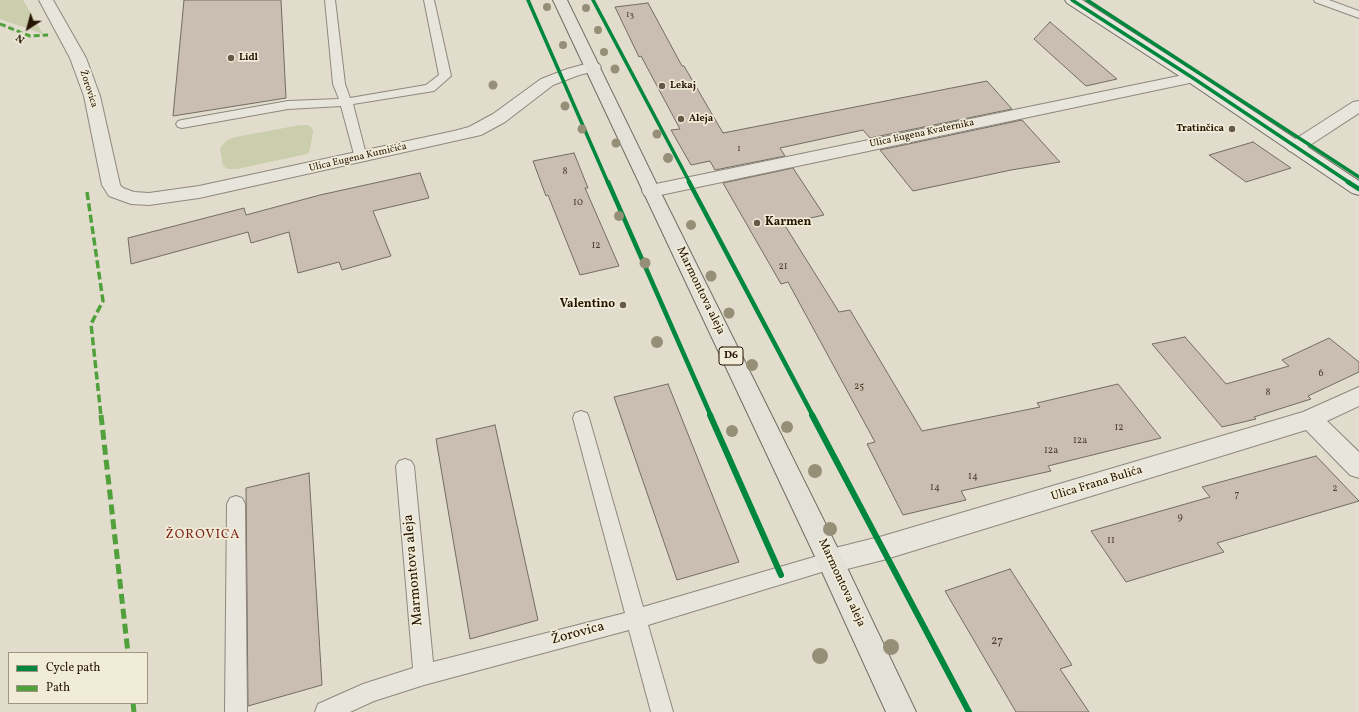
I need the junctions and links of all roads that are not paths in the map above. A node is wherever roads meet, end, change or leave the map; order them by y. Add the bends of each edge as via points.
1 (46, 0) edge
2 (330, 0) edge
3 (429, 0) edge
4 (560, 0) edge
5 (1072, 0) edge
6 (1319, 0) edge
7 (1359, 15) edge
8 (592, 67) junction
9 (1193, 78) junction
10 (346, 102) junction
11 (1359, 106) edge
12 (182, 124) dead end
13 (1295, 147) junction
14 (361, 158) junction
15 (111, 185) joint
16 (1359, 189) edge
17 (651, 191) junction
18 (1359, 396) edge
19 (581, 418) dead end
20 (1310, 419) junction
21 (405, 466) dead end
22 (1359, 468) edge
23 (236, 504) dead end
24 (831, 561) junction
25 (636, 619) junction
26 (424, 675) junction
27 (236, 712) edge
28 (326, 712) edge
29 (662, 712) edge
30 (901, 712) edge

1 - 15 street, Žorovica via 78,58 92,96
2 - 10 lane via 339,84
3 - 10 lane via 445,76 430,88
4 - 8 main road, Marmontova aleja / D6
5 - 9 street
6 - 7 lane
8 - 14 street, Ulica Eugena Kumičića via 547,82 499,118 475,130
8 - 17 main road, Marmontova aleja / D6
9 - 13 street
9 - 17 street, Ulica Eugena Kvaternika
10 - 12 lane via 288,105
10 - 14 lane
11 - 13 street
13 - 16 street
14 - 15 street, Ulica Eugena Kumičića via 200,192 149,199 131,198 116,192
17 - 24 main road, Marmontova aleja / D6
18 - 20 street, Ulica Frana Bulića
19 - 25 lane
20 - 22 street
20 - 24 street, Ulica Frana Bulića via 883,548
21 - 26 lane, Marmontova aleja
23 - 27 lane
24 - 25 lane, Žorovica
24 - 30 main road, Marmontova aleja / D6
25 - 26 lane, Žorovica
25 - 29 lane
26 - 28 lane, Žorovica via 371,691

